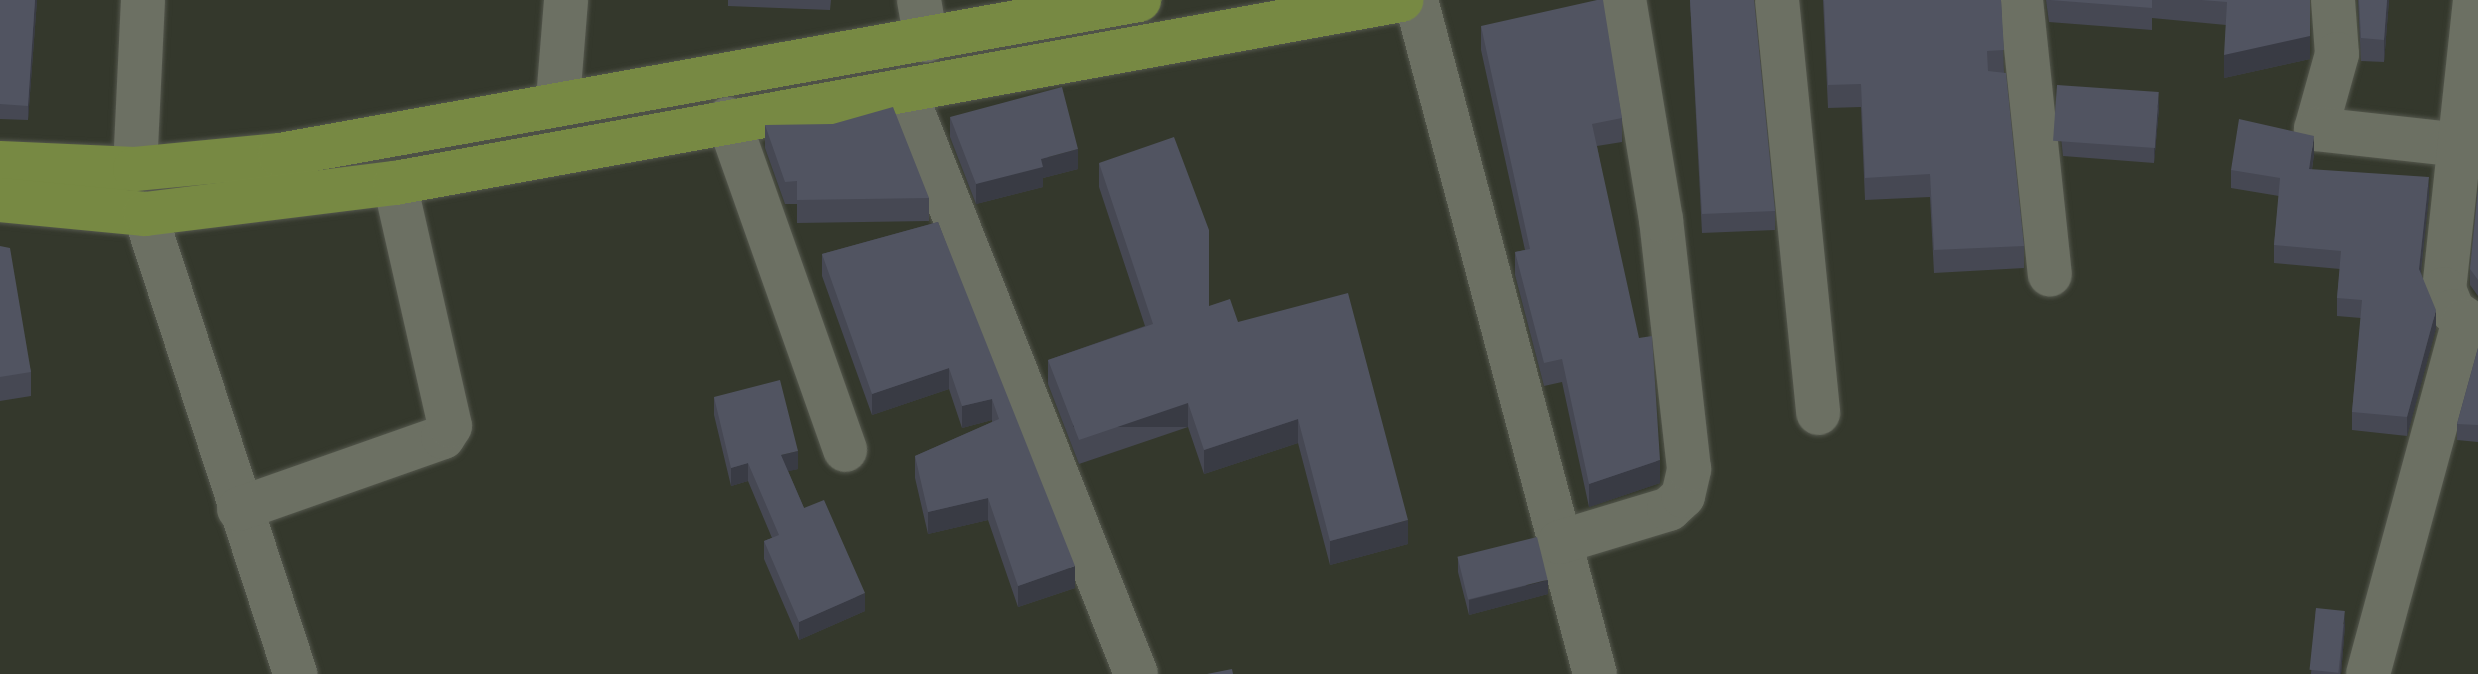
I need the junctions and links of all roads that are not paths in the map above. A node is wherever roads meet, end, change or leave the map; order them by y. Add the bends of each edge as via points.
1 (143, 0) edge
2 (566, 0) edge
3 (1401, 0) edge
4 (1416, 0) edge
5 (1624, 0) edge
6 (1777, 0) edge
7 (2021, 0) edge
8 (2333, 0) edge
9 (2475, 0) edge
10 (1127, 1) edge
11 (923, 20) edge
12 (904, 90) junction
13 (558, 100) junction
14 (728, 119) junction
15 (2467, 146) edge
16 (0, 163) edge
17 (135, 169) junction
18 (395, 183) junction
19 (0, 200) edge
20 (145, 214) junction
21 (2050, 274) dead end
22 (2471, 324) edge
23 (1818, 413) dead end
24 (845, 450) dead end
25 (239, 509) junction
26 (1560, 542) junction
27 (295, 674) edge
28 (1136, 674) edge
29 (1595, 674) edge
30 (2368, 674) edge

1 - 17 street
2 - 13 street
3 - 12 main road
4 - 26 street
5 - 26 street via 1661,220 1689,469 1683,496 1669,509
6 - 23 street
7 - 21 street
8 - 15 street via 2337,54 2316,129
9 - 15 street
10 - 11 main road
11 - 13 main road
12 - 14 main road
12 - 28 street
13 - 17 main road via 280,155
14 - 18 main road
14 - 24 street
15 - 22 street via 2444,289
16 - 17 main road
18 - 20 main road
18 - 25 street via 450,426 443,437
19 - 20 main road
20 - 25 street
22 - 30 street
25 - 27 street
26 - 29 street

